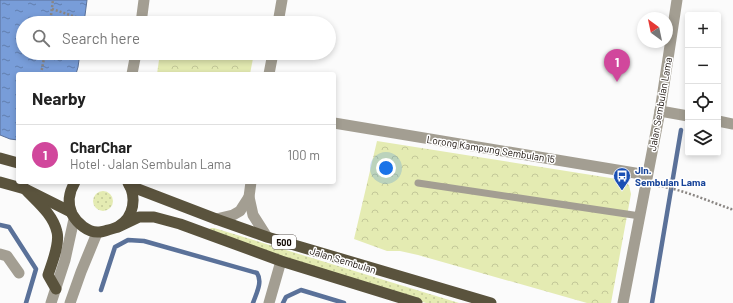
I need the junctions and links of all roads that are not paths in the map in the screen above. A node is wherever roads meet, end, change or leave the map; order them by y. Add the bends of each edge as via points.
1 (144, 0) edge
2 (282, 0) edge
3 (677, 0) edge
4 (142, 16) edge
5 (279, 16) edge
6 (135, 60) edge
7 (272, 60) edge
8 (132, 72) edge
9 (269, 72) edge
10 (660, 111) junction
11 (685, 115) edge
12 (721, 122) edge
13 (336, 123) edge
14 (733, 124) edge
15 (0, 158) edge
16 (16, 162) edge
17 (647, 175) junction
18 (0, 182) edge
19 (418, 183) dead end
20 (74, 184) edge
21 (129, 184) edge
22 (252, 184) edge
23 (25, 189) junction
24 (249, 197) junction
25 (73, 215) junction
26 (640, 216) junction
27 (216, 219) junction
28 (118, 227) junction
29 (97, 233) junction
30 (267, 237) junction
31 (0, 254) edge
32 (280, 261) junction
33 (19, 273) dead end
34 (56, 289) junction
35 (51, 303) edge
36 (70, 303) edge
37 (269, 303) edge
38 (417, 303) edge
39 (491, 303) edge
40 (623, 303) edge

1 - 4 street
2 - 5 street
3 - 10 street, Jalan Sembulan Lama
6 - 8 street
7 - 9 street
10 - 11 street
10 - 17 street, Jalan Sembulan Lama
12 - 14 street
13 - 17 street, Lorong Kampung Sembulan 15
15 - 16 main road
17 - 26 street, Jalan Sembulan Lama
18 - 23 main road
19 - 26 lane
20 - 25 main road via 69,198
21 - 27 main road, Jalan Sembulan / 500
21 - 28 main road, 500 via 133,198 132,210
22 - 24 street
23 - 25 main road
23 - 34 main road via 45,210 57,232 55,255 48,275
24 - 27 street via 233,215
24 - 30 street via 253,215
25 - 29 main road via 80,225
25 - 34 street
26 - 40 street, Jalan Sembulan Lama
27 - 30 main road, Jalan Sembulan / 500
28 - 29 main road, 500
28 - 32 main road, Jalan Sembulan / 500 via 139,217 154,217
29 - 36 street
30 - 39 main road, Jalan Sembulan / 500
31 - 33 street via 7,256
32 - 37 street
32 - 38 main road, Jalan Sembulan / 500
34 - 35 street

